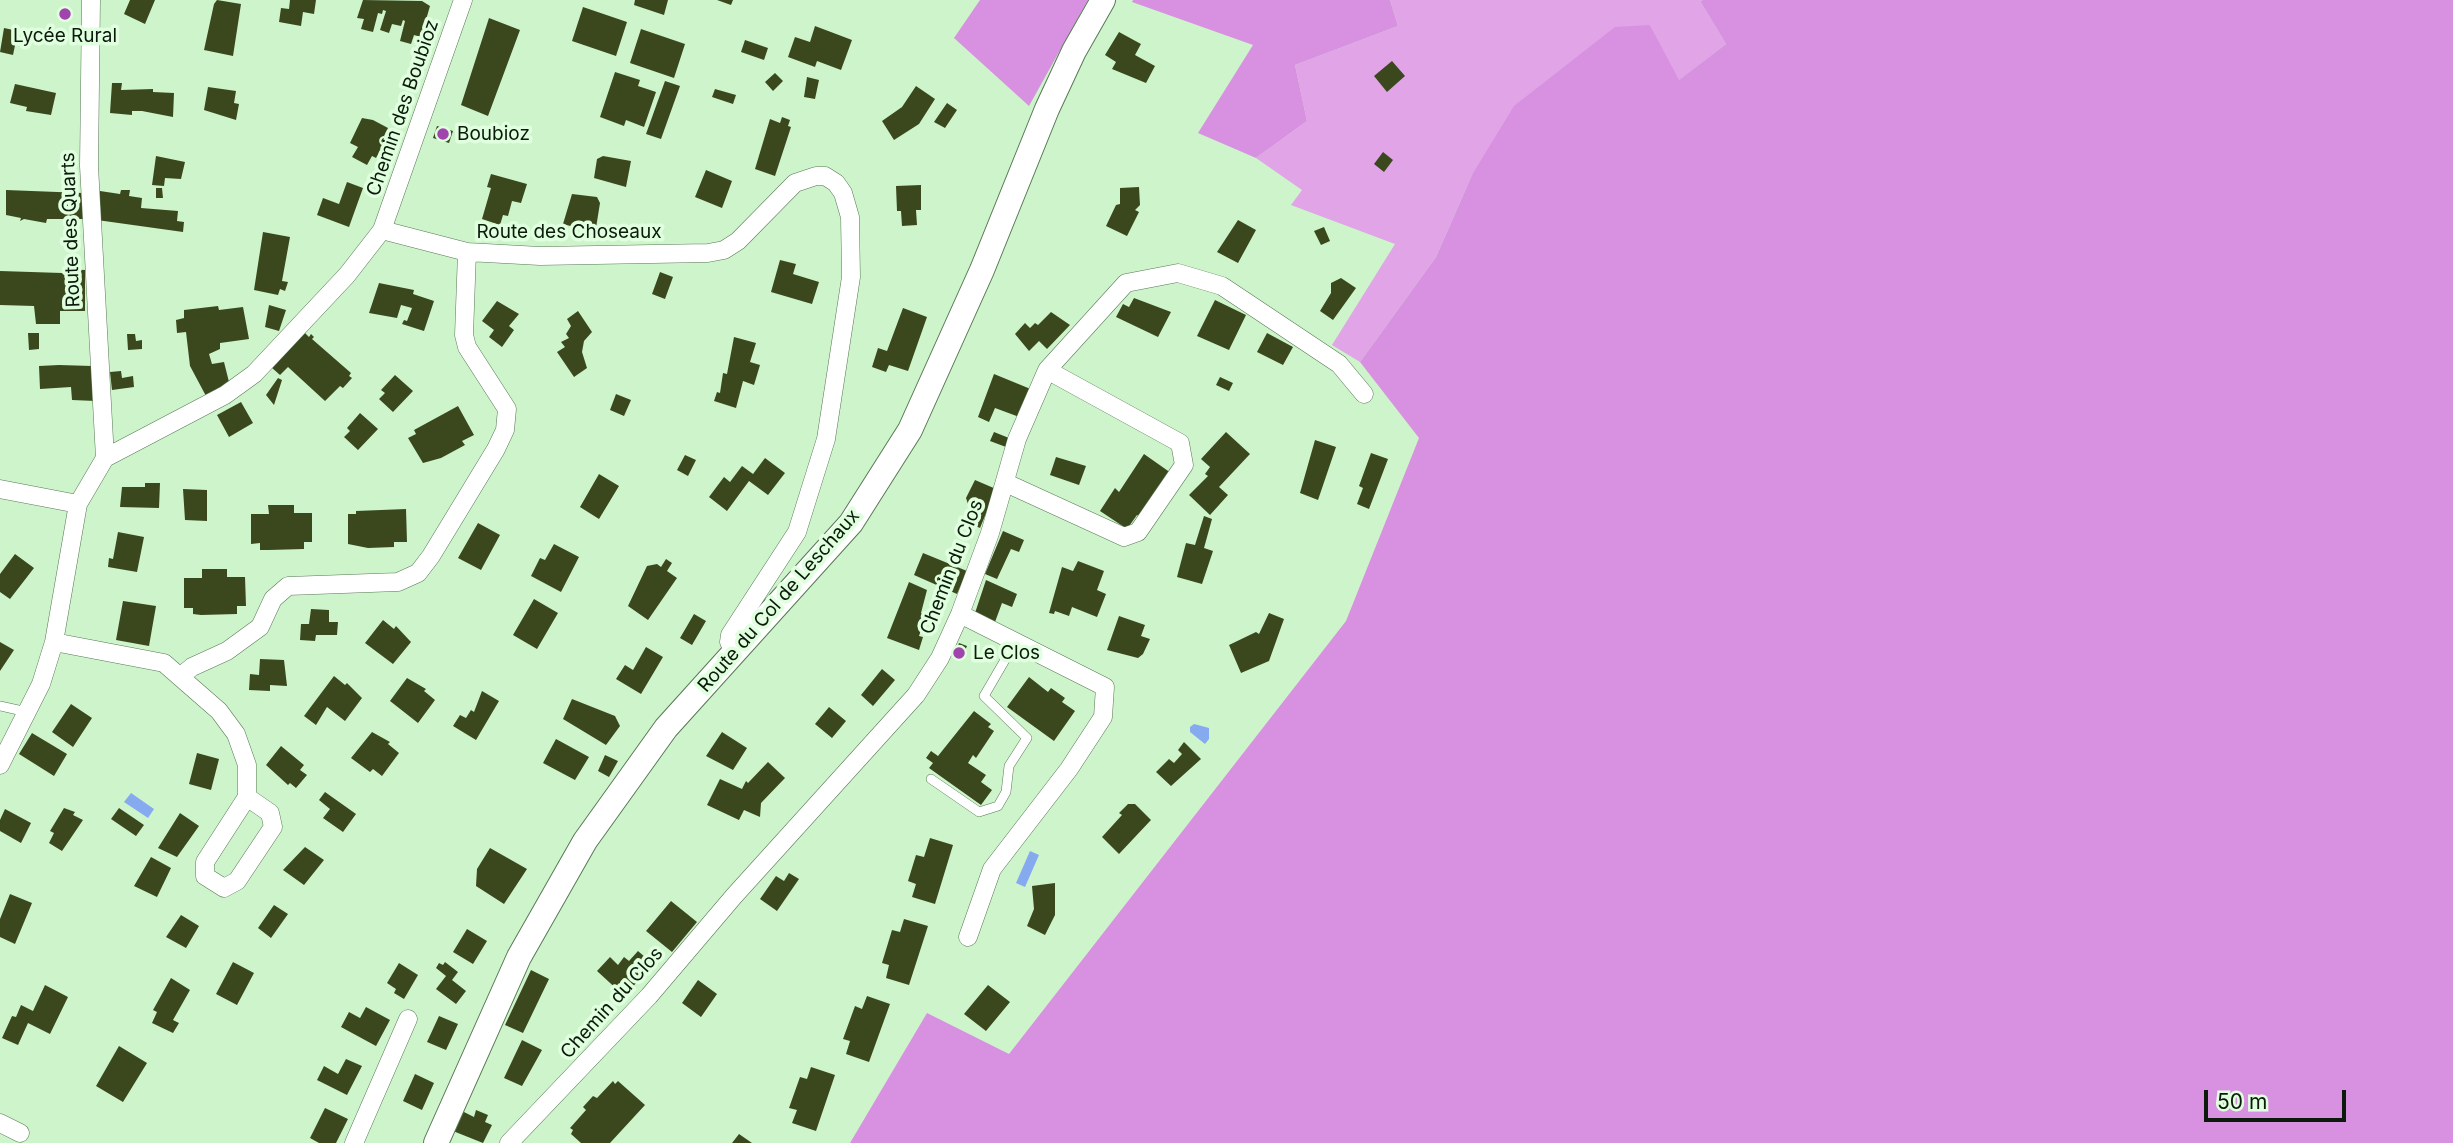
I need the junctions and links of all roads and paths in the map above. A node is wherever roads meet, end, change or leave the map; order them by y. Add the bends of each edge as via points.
1 (91, 0) edge
2 (463, 0) edge
3 (1103, 0) edge
4 (382, 230) junction
5 (467, 252) junction
6 (1047, 370) junction
7 (1364, 394) dead end
8 (105, 458) junction
9 (1006, 483) junction
10 (0, 489) edge
11 (78, 504) junction
12 (960, 614) junction
13 (1016, 641) junction
14 (54, 642) junction
15 (735, 653) junction
16 (181, 676) junction
17 (0, 706) edge
18 (29, 713) junction
19 (0, 765) edge
20 (931, 779) dead end
21 (247, 797) junction
22 (968, 937) dead end
23 (408, 1019) dead end
24 (0, 1123) edge
25 (20, 1133) dead end
26 (354, 1143) edge
27 (436, 1143) edge
28 (509, 1143) edge

1 - 8 street, Route des Quarts via 90,190
2 - 4 street, Chemin des Boubioz
3 - 15 main road, Route du Col de Leschaux via 1047,109 910,430 851,523
4 - 5 street, Route des Choseaux
4 - 8 street via 347,275 254,374 225,395
5 - 15 street, Route des Choseaux via 540,256 724,250 795,183 816,176 836,183 850,217 850,277 826,439 797,532 730,635
5 - 16 street via 464,335 507,409 505,430 431,556 418,573 398,582 288,586 273,598 260,626
6 - 7 street, Chemin du Clos via 1126,283 1178,274 1222,286 1339,364
6 - 9 street, Chemin du Clos via 1017,439
6 - 9 street via 1180,443 1184,465 1138,532 1124,537
8 - 11 street
9 - 12 street, Chemin du Clos
10 - 11 street
11 - 14 street
12 - 13 street
12 - 28 street, Chemin du Clos via 916,695 649,996
13 - 20 lane via 984,696 1027,737 1009,766 1006,792 998,806 979,812
13 - 22 street via 1105,687 1103,717 992,869
14 - 16 street via 164,663
14 - 18 street
15 - 27 main road, Route du Col de Leschaux via 666,728 568,866 519,957
16 - 21 street via 236,734 247,765
17 - 18 lane
18 - 19 street
21 - 21 street via 205,862 205,876 223,888 237,881 273,827 270,813
23 - 26 street
24 - 25 street

